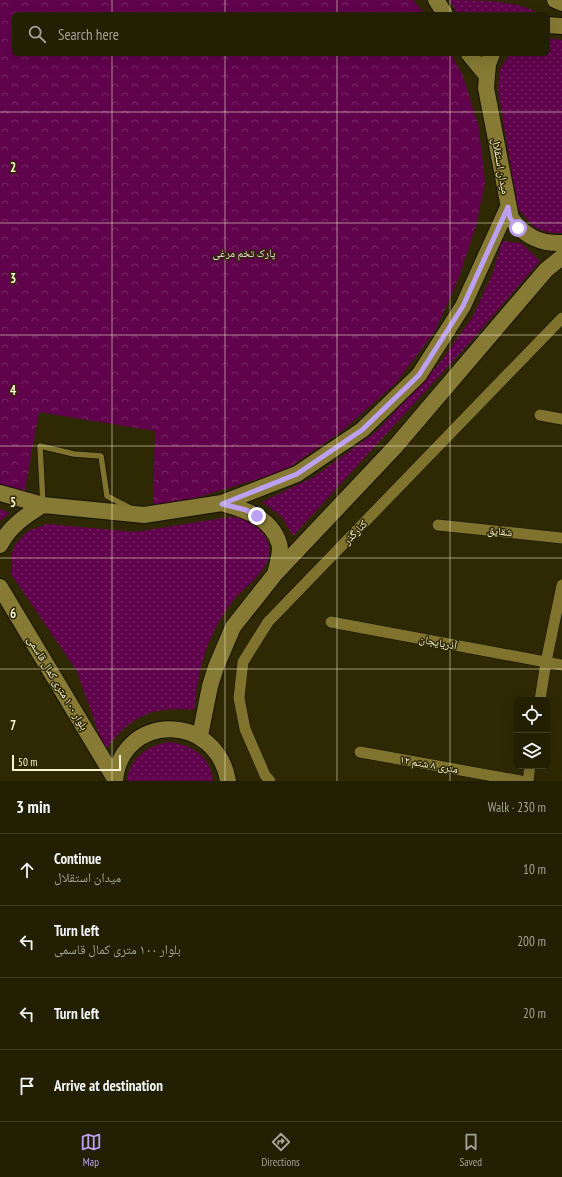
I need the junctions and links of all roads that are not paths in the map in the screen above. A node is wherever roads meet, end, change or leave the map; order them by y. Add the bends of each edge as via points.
1 (436, 0) edge
2 (554, 0) edge
3 (562, 3) edge
4 (444, 12) edge
5 (550, 25) edge
6 (562, 26) edge
7 (471, 56) edge
8 (491, 56) edge
9 (487, 76) junction
10 (508, 207) junction
11 (562, 242) edge
12 (562, 257) edge
13 (562, 318) edge
14 (540, 415) dead end
15 (562, 419) edge
16 (0, 493) edge
17 (222, 504) junction
18 (43, 505) junction
19 (144, 515) junction
20 (438, 525) dead end
21 (562, 538) edge
22 (0, 545) edge
23 (275, 574) junction
24 (562, 584) edge
25 (1, 588) edge
26 (330, 622) dead end
27 (546, 662) junction
28 (562, 665) edge
29 (540, 697) edge
30 (200, 736) junction
31 (360, 752) dead end
32 (530, 769) edge
33 (115, 780) edge
34 (228, 781) edge
35 (270, 781) edge
36 (521, 781) edge
37 (528, 781) edge

1 - 4 main road
2 - 3 main road
5 - 6 main road
7 - 9 main road
8 - 9 main road, میدان استقلال
9 - 10 main road, میدان استقلال via 486,88
10 - 11 main road, میدان استقلال via 510,218 527,235 549,243
10 - 17 main road via 463,306 419,375 362,430 297,474
12 - 23 main road via 546,270 395,447
13 - 35 street, کنارگذر via 268,622 243,662 239,698 245,729
14 - 15 street
16 - 18 main road
17 - 19 main road
17 - 23 main road via 246,510 269,525 279,543
18 - 19 main road
18 - 19 lane via 40,446 74,454 101,456 107,496
18 - 22 main road via 9,530
20 - 21 street, شقایق
23 - 30 main road via 233,627 210,686
24 - 27 street
25 - 33 main road, بلوار ۱۰۰ متری کمال قاسمی
26 - 27 street, آذریایجان
27 - 28 street, آذریایجان
27 - 29 street
30 - 33 main road via 173,729 159,730 146,735 124,753
30 - 34 main road via 220,756
31 - 36 street, ۱۲ متری ۸ شتم
32 - 37 street

